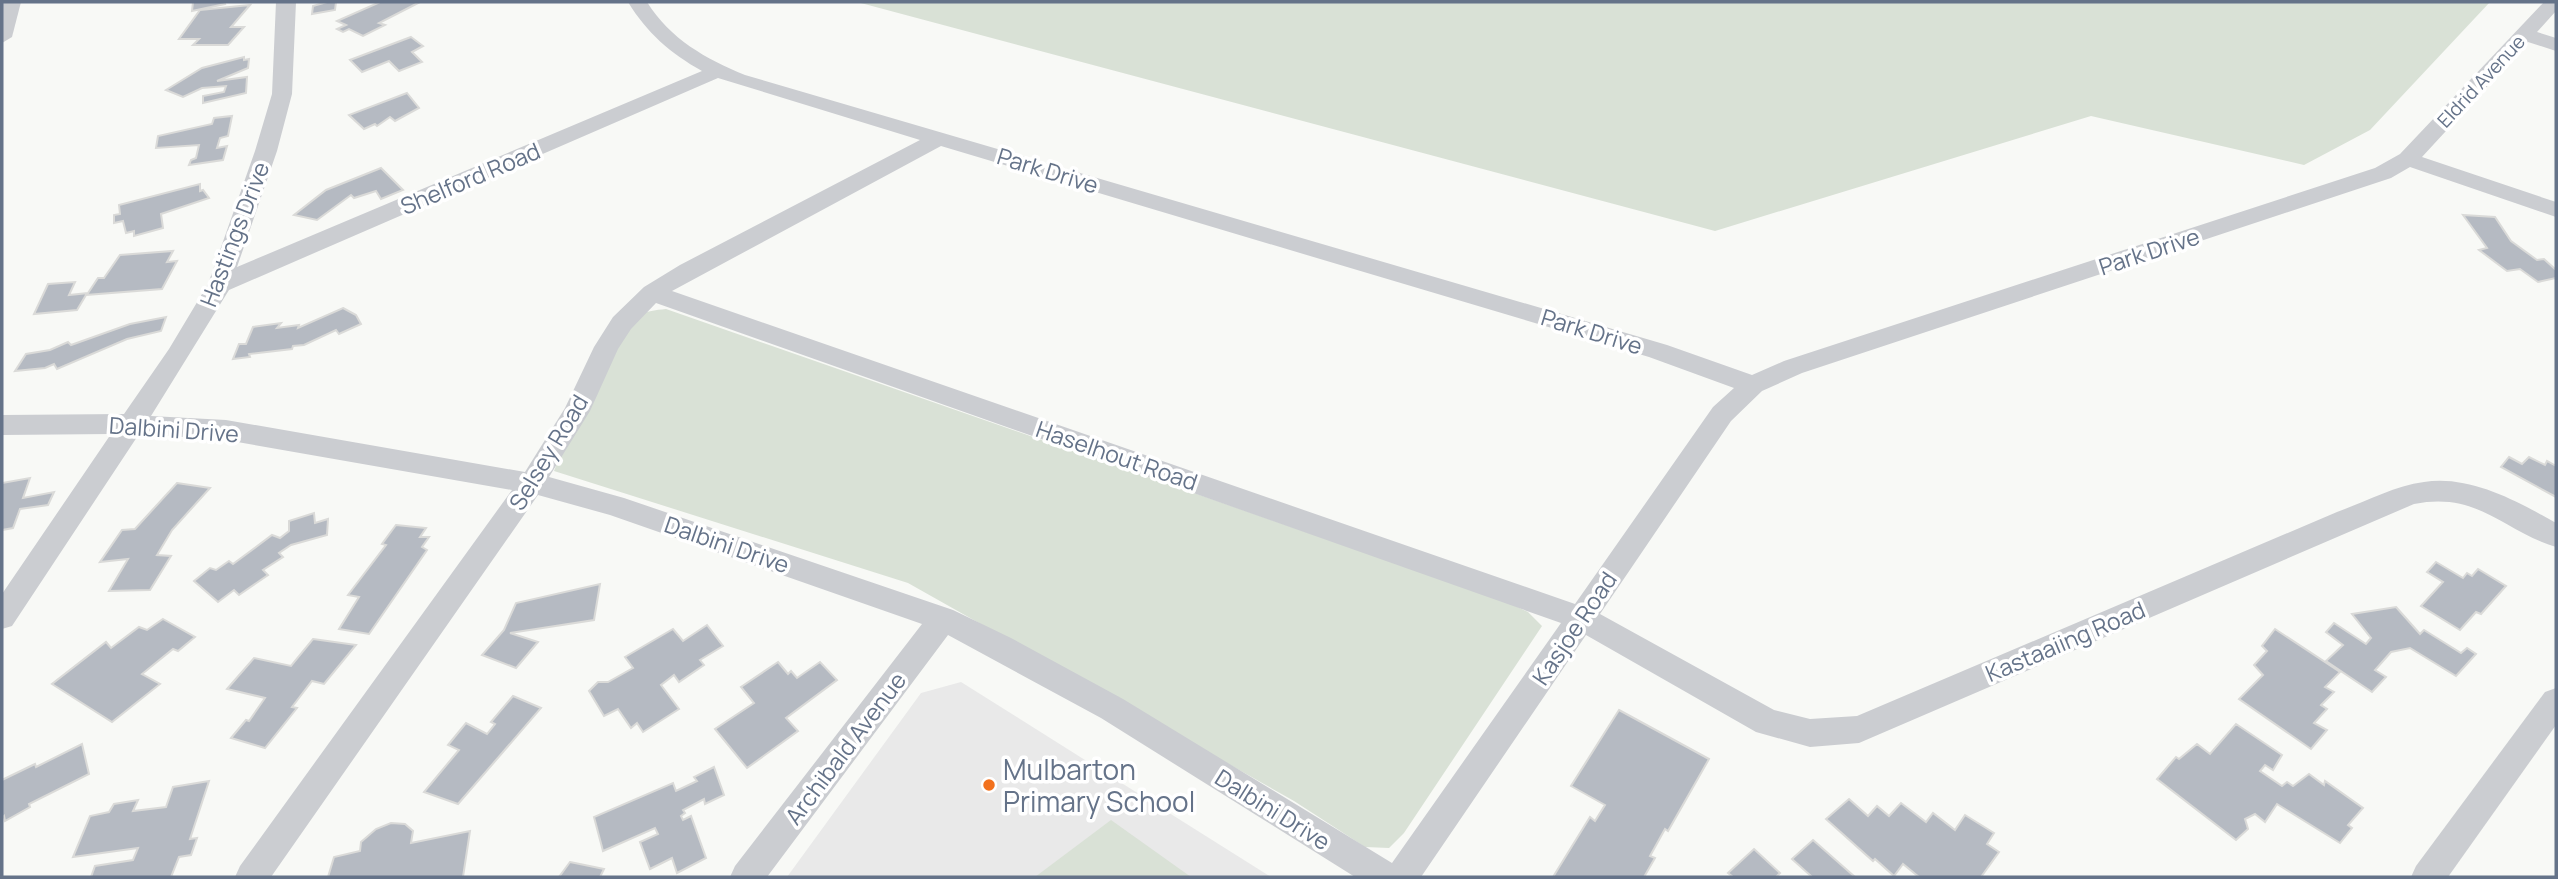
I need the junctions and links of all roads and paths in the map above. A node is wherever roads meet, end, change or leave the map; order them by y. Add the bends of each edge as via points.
1 (10, 2) edge
2 (286, 2) edge
3 (638, 2) edge
4 (2554, 2) edge
5 (2525, 34) junction
6 (2, 37) edge
7 (2556, 45) edge
8 (718, 71) junction
9 (939, 138) junction
10 (2408, 159) junction
11 (2556, 210) edge
12 (220, 284) junction
13 (652, 293) junction
14 (1753, 385) junction
15 (131, 424) junction
16 (2, 425) edge
17 (532, 483) junction
18 (2556, 536) edge
19 (2, 617) edge
20 (1581, 618) junction
21 (943, 619) junction
22 (2556, 701) edge
23 (252, 877) edge
24 (747, 877) edge
25 (1384, 877) edge
26 (1402, 877) edge
27 (2428, 877) edge

1 - 6 street
2 - 12 street, Hastings Drive via 282,94
3 - 8 street, Park Drive via 666,38
4 - 5 street, Eldrid Avenue
5 - 7 street
5 - 10 street, Eldrid Avenue
8 - 9 street, Park Drive
8 - 12 street, Shelford Road
9 - 13 street, Selsey Road
9 - 14 street, Park Drive via 1632,343
10 - 11 street
10 - 14 street, Park Drive via 2375,176 1793,367
12 - 15 street, Hastings Drive
13 - 17 street, Selsey Road via 615,333 577,411
13 - 20 street, Haselhout Road
14 - 20 street, Kasjoe Road via 1722,414
15 - 16 street, Dalbini Drive
15 - 17 street, Dalbini Drive via 226,430
15 - 19 street, Hastings Drive
17 - 21 street, Dalbini Drive via 614,505
17 - 23 street, Selsey Road
18 - 20 street, Kastaaiing Road via 2476,499 2442,490 2421,492 1859,729 1835,733 1810,733 1767,722
20 - 26 street, Kasjoe Road
21 - 24 street, Archibald Avenue
21 - 25 street, Dalbini Drive via 1089,697
22 - 27 street

